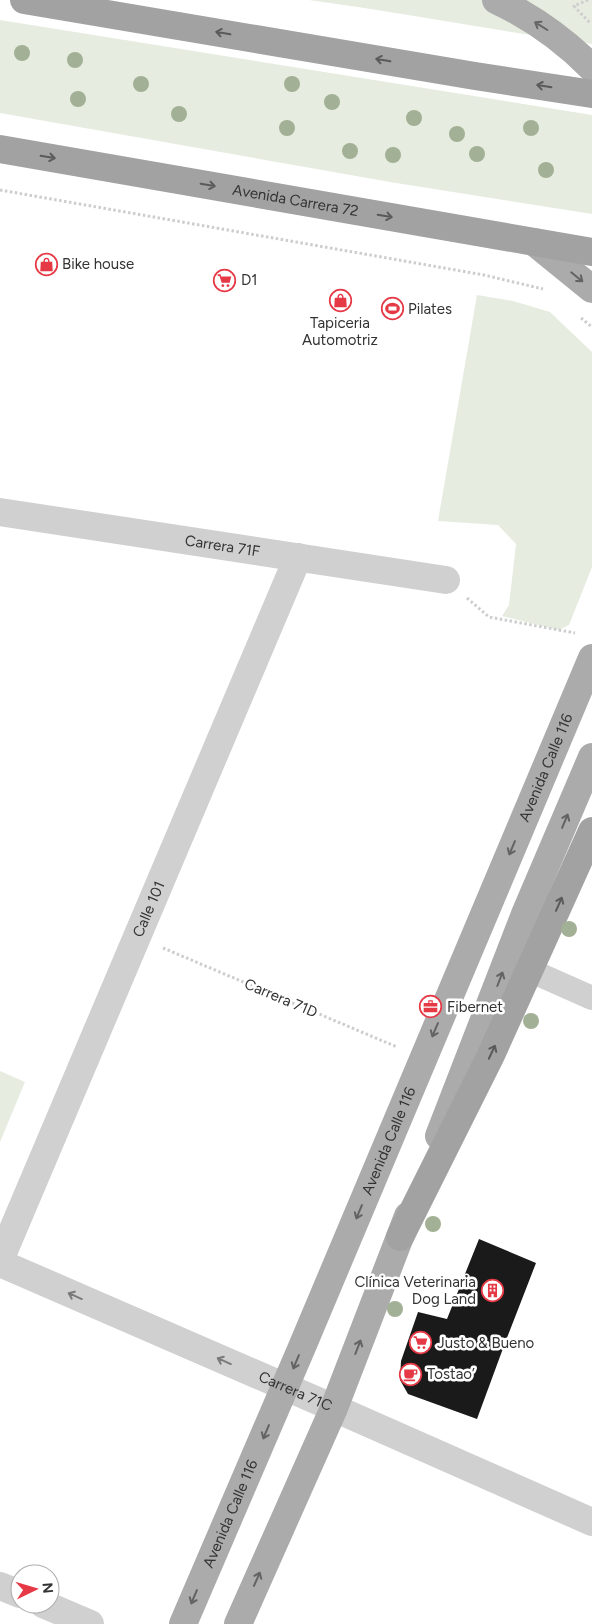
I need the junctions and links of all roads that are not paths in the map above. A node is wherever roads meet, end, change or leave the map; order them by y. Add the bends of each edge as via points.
1 (24, 0) edge
2 (496, 0) edge
3 (592, 68) edge
4 (592, 94) edge
5 (0, 149) edge
6 (534, 242) junction
7 (592, 252) edge
8 (592, 289) edge
9 (0, 512) edge
10 (298, 557) junction
11 (446, 580) road end
12 (588, 646) edge
13 (592, 757) edge
14 (592, 831) edge
15 (529, 970) junction
16 (592, 998) edge
17 (400, 1237) junction
18 (0, 1261) edge
19 (285, 1388) junction
20 (334, 1408) junction
21 (592, 1522) edge
22 (60, 1611) edge
23 (90, 1624) edge
24 (183, 1624) edge
25 (238, 1624) edge

4 -> 1 highway
3 -> 2 main road via 551,32
5 -> 6 highway, Avenida Carrera 72
6 - 7 highway, Avenida Carrera 72
6 -> 8 main road
9 - 10 street, Carrera 71F
10 - 11 street, Carrera 71F
10 - 18 street, Calle 101
12 -> 19 main road, Avenida Calle 116 via 424,1058
17 -> 13 main road via 526,914
15 -> 14 highway
15 - 16 street
17 -> 15 highway via 491,1055
20 -> 17 main road
19 -> 18 street, Carrera 71C
19 - 20 street, Carrera 71C
19 -> 24 main road, Avenida Calle 116
20 - 21 street, Carrera 71C
25 -> 20 main road
22 - 23 street

